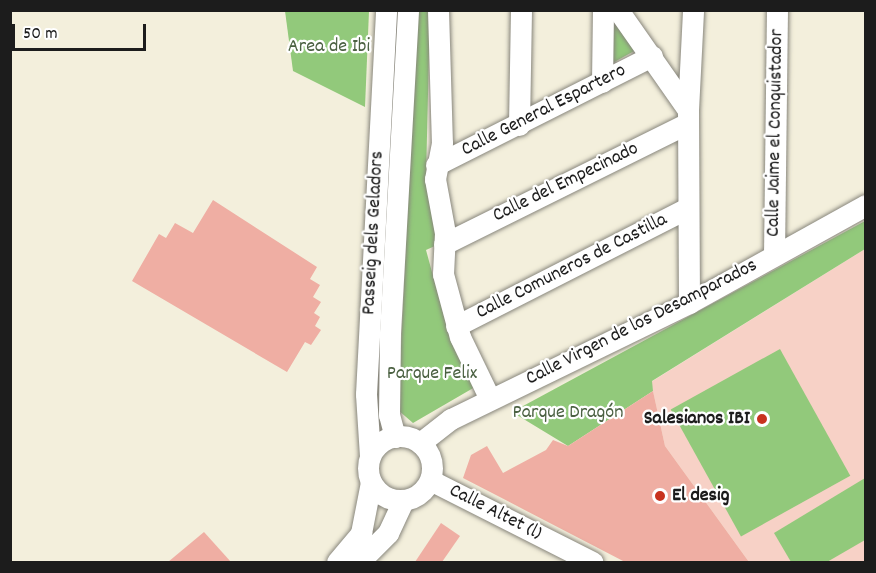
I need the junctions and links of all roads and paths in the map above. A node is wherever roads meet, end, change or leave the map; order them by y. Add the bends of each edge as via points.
1 (386, 10) edge
2 (408, 10) edge
3 (438, 10) edge
4 (521, 10) edge
5 (603, 10) edge
6 (618, 10) edge
7 (693, 10) edge
8 (777, 10) edge
9 (652, 56) junction
10 (602, 82) junction
11 (688, 116) junction
12 (519, 125) junction
13 (436, 165) junction
14 (866, 205) edge
15 (688, 208) junction
16 (444, 244) junction
17 (774, 255) junction
18 (689, 303) junction
19 (456, 326) junction
20 (490, 399) junction
21 (395, 436) junction
22 (420, 443) junction
23 (370, 456) junction
24 (430, 480) junction
25 (371, 482) junction
26 (403, 501) junction
27 (376, 555) edge
28 (337, 562) edge
29 (359, 562) edge
30 (592, 562) edge

1 - 23 street, Passeig dels Geladors via 366,394
2 - 21 street via 390,333 389,415
3 - 13 street via 442,143
4 - 12 street
5 - 10 street
6 - 9 street
7 - 11 street
8 - 17 street, Calle Jaime el Conquistador
9 - 10 street, Calle General Espartero
9 - 11 street
10 - 12 street, Calle General Espartero
11 - 15 street
11 - 16 street, Calle del Empecinado
12 - 13 street, Calle General Espartero
13 - 16 street
14 - 17 street, Calle Virgen de los Desamparados
15 - 18 street
15 - 19 street, Calle Comuneros de Castilla
16 - 19 street via 443,274
17 - 18 street, Calle Virgen de los Desamparados
18 - 20 street, Calle Virgen de los Desamparados
19 - 20 street
20 - 22 street, Calle Virgen de los Desamparados
21 - 22 street
21 - 23 street
22 - 24 street via 430,456
23 - 25 street
24 - 26 street via 419,494
24 - 30 street, Calle Altet (l)
25 - 26 street via 387,498
25 - 28 street via 362,533
26 - 27 street
27 - 29 street

